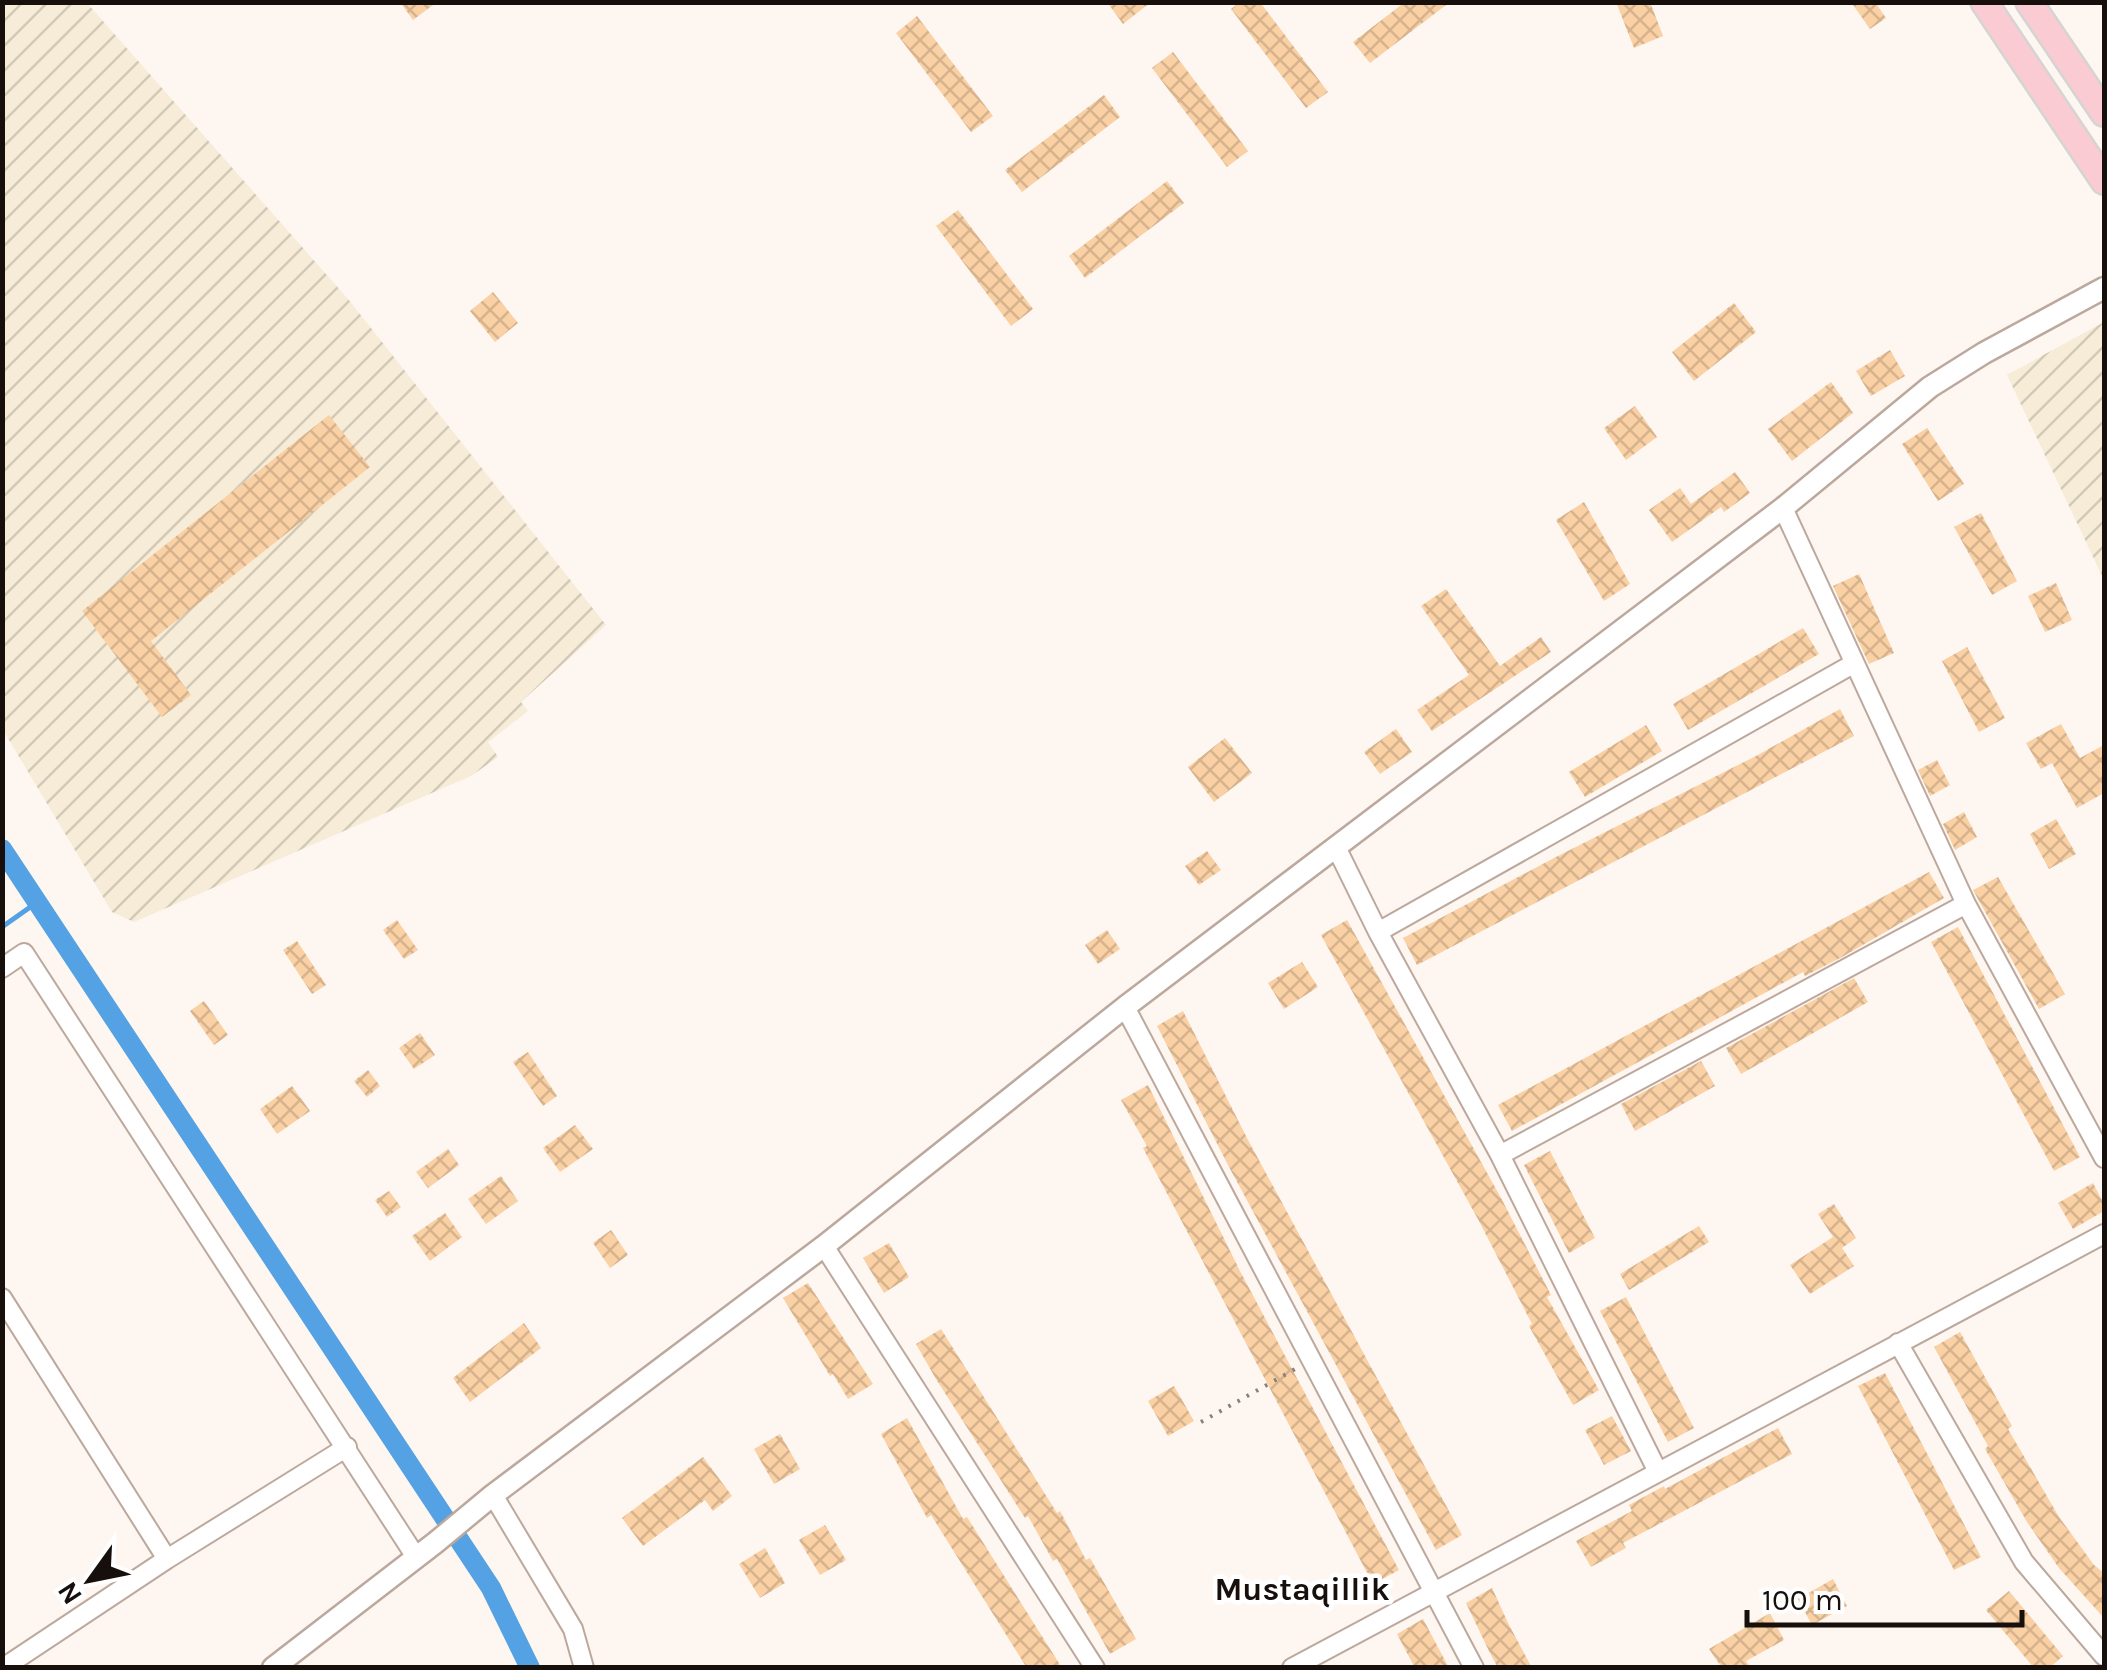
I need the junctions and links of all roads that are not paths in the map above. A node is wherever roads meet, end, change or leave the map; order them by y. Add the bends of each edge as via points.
1 (1984, 2) edge
2 (2029, 2) edge
3 (2104, 113) edge
4 (2104, 181) edge
5 (2104, 288) edge
6 (1782, 508) junction
7 (1853, 664) junction
8 (1336, 847) junction
9 (1966, 904) junction
10 (1378, 932) junction
11 (2, 968) edge
12 (1125, 1008) junction
13 (1500, 1155) junction
14 (2104, 1158) edge
15 (2104, 1234) edge
16 (824, 1246) junction
17 (2, 1298) edge
18 (1898, 1343) junction
19 (347, 1448) junction
20 (1658, 1472) junction
21 (486, 1501) junction
22 (416, 1557) junction
23 (167, 1559) junction
24 (1433, 1592) junction
25 (2104, 1656) edge
26 (3, 1668) edge
27 (273, 1668) edge
28 (584, 1668) edge
29 (1094, 1668) edge
30 (1292, 1668) edge
31 (1474, 1668) edge

1 - 4 main road
2 - 3 main road
5 - 6 street via 1930,387
6 - 7 street
6 - 8 street
7 - 9 street
7 - 10 street
8 - 10 street
8 - 12 street
9 - 13 street
9 - 14 street
10 - 13 street
11 - 19 street via 24,952
12 - 16 street
12 - 24 street
13 - 20 street
15 - 18 street
16 - 21 street
16 - 29 street
17 - 23 street
18 - 20 street
18 - 25 street via 2024,1562
19 - 22 street
19 - 23 street
20 - 24 street
21 - 22 street
21 - 28 street via 573,1629
22 - 27 street
23 - 26 street
24 - 30 street
24 - 31 street

